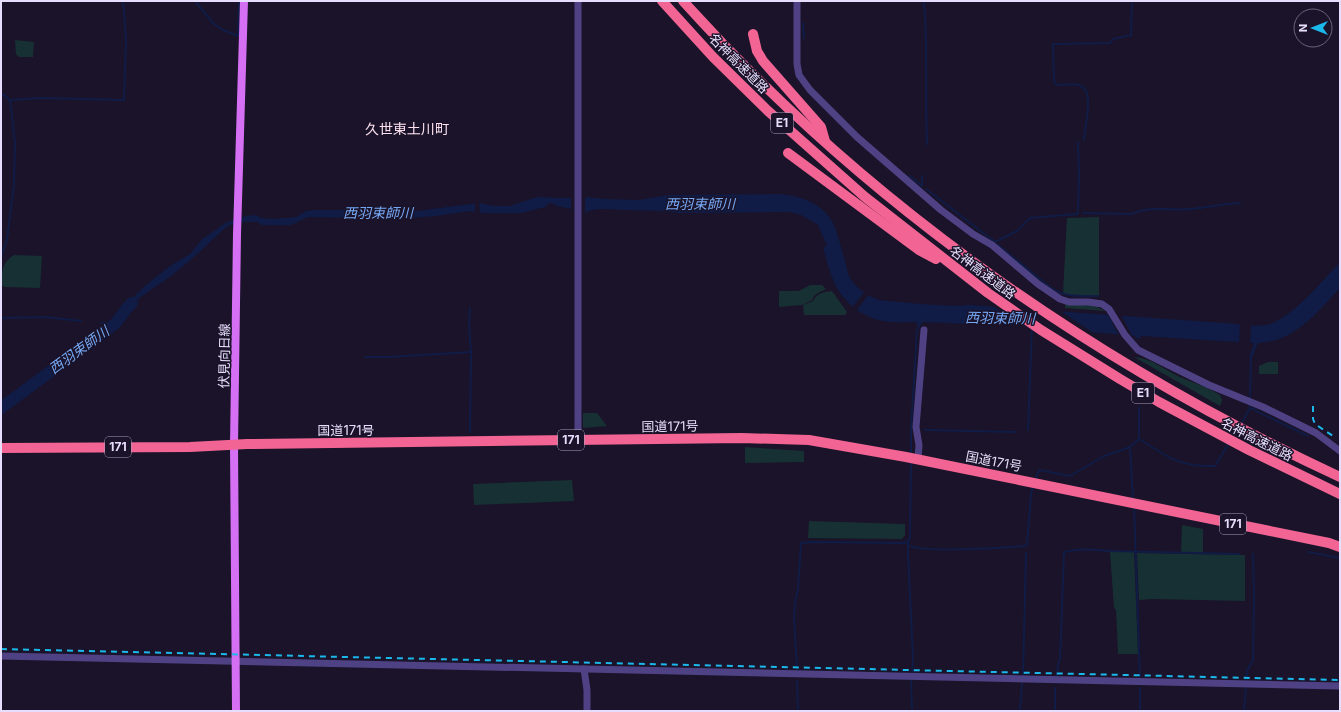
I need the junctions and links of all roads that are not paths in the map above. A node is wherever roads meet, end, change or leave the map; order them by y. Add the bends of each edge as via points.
1 (244, 1) edge
2 (578, 1) edge
3 (662, 1) edge
4 (683, 1) edge
5 (797, 1) edge
6 (753, 34) dead end
7 (825, 141) junction
8 (788, 153) dead end
9 (910, 238) junction
10 (924, 330) dead end
11 (578, 440) junction
12 (234, 445) junction
13 (1, 448) edge
14 (1340, 451) edge
15 (913, 458) junction
16 (1340, 477) edge
17 (1340, 494) edge
18 (1340, 542) edge
19 (1329, 543) junction
20 (1340, 547) edge
21 (1, 656) edge
22 (236, 661) junction
23 (584, 669) junction
24 (1340, 686) edge
25 (236, 711) edge
26 (587, 711) edge

1 - 12 main road, 伏見向日線 via 236,234
2 - 11 street
3 - 9 highway, 名神高速道路 / E1 via 712,56 768,111
4 - 7 highway, 名神高速道路 / E1 via 769,91
5 - 14 street via 799,75 810,90 857,137 942,210 973,234 992,244 1038,284 1060,299 1102,304 1114,315 1124,335 1138,350 1316,433
6 - 7 highway via 757,51 763,61 821,127
7 - 16 highway, 名神高速道路 / E1 via 932,231 1026,300 1166,387 1237,426
8 - 9 highway via 816,175
9 - 17 highway, 名神高速道路 / E1 via 1068,348 1208,429
10 - 15 street via 916,427 920,446
11 - 12 highway, 国道171号 / 171
11 - 15 highway, 国道171号 / 171 via 802,440
12 - 13 highway, 国道171号 / 171
12 - 22 main road, 伏見向日線
15 - 19 highway, 国道171号 / 171
18 - 19 highway, 国道171号 / 171
19 - 20 highway, 国道171号 / 171
21 - 22 street
22 - 23 street
22 - 25 main road, 伏見向日線
23 - 24 street
23 - 26 street

